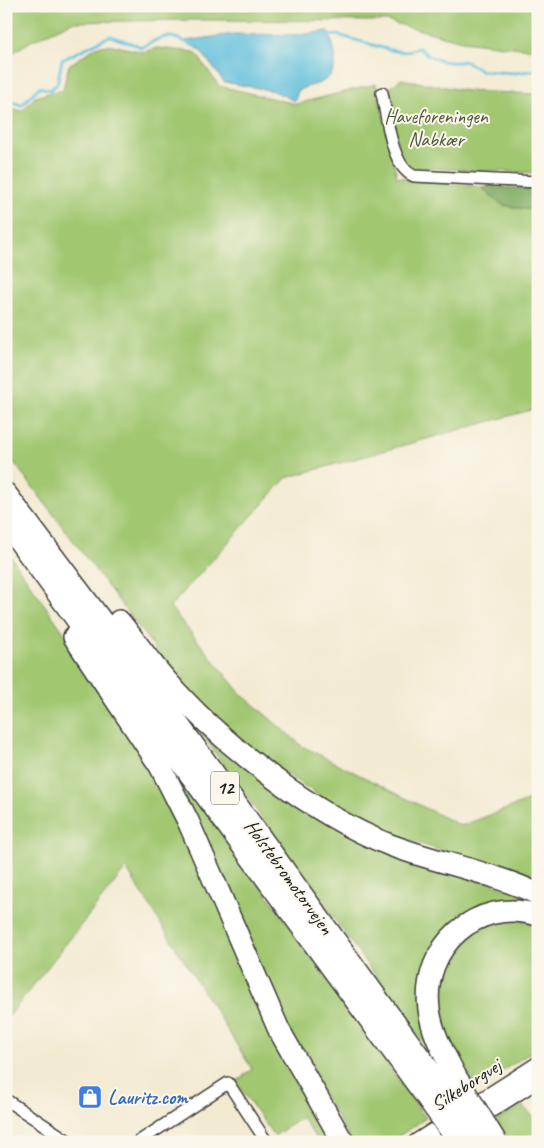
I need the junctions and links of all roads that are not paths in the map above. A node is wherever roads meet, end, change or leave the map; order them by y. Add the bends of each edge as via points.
1 (382, 93) dead end
2 (538, 182) edge
3 (6, 477) edge
4 (6, 494) edge
5 (6, 523) edge
6 (6, 538) edge
7 (538, 894) edge
8 (538, 915) edge
9 (538, 1065) edge
10 (538, 1079) edge
11 (440, 1085) junction
12 (6, 1100) edge
13 (266, 1141) edge
14 (69, 1142) edge
15 (138, 1142) edge
16 (344, 1142) edge
17 (417, 1142) edge
18 (438, 1142) edge
19 (458, 1142) edge
20 (480, 1142) edge
21 (496, 1142) edge

1 - 2 street via 399,165 406,173
3 - 7 highway via 166,680 202,718 251,761 307,800 389,845
4 - 11 highway, Holstebromotorvejen / 12 via 149,684
5 - 11 highway, Holstebromotorvejen / 12
6 - 16 highway via 160,766 188,822 279,1030
8 - 11 highway via 512,910 486,914 465,924 446,942 435,960 428,981 429,1010 436,1035
9 - 17 main road, Silkeborgvej
10 - 18 main road, Silkeborgvej
11 - 19 highway, Holstebromotorvejen / 12, bridge
11 - 20 highway, Holstebromotorvejen / 12, bridge
11 - 21 highway, bridge
12 - 14 street
13 - 15 street via 228,1083

